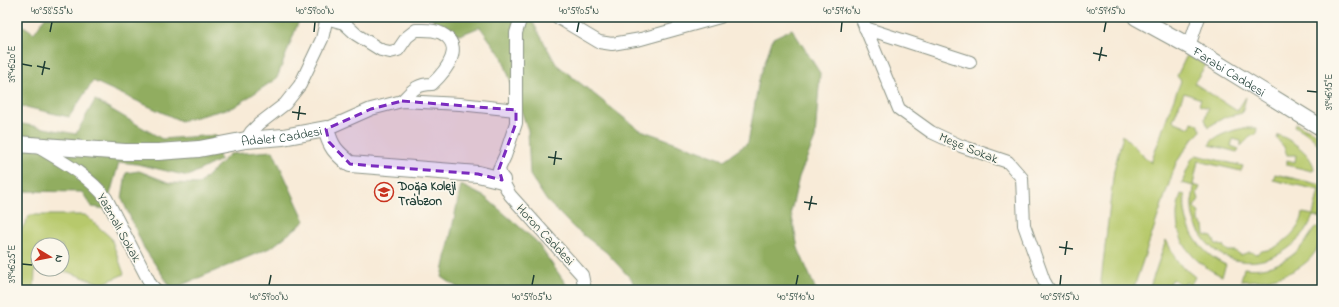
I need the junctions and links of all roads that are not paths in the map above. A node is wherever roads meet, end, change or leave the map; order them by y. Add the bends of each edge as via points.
1 (325, 17) edge
2 (521, 17) edge
3 (557, 17) edge
4 (720, 17) edge
5 (1136, 17) edge
6 (1198, 17) edge
7 (863, 23) edge
8 (1189, 46) junction
9 (970, 62) dead end
10 (402, 102) junction
11 (516, 110) junction
12 (1322, 128) edge
13 (326, 129) junction
14 (246, 140) junction
15 (17, 144) edge
16 (35, 145) junction
17 (502, 180) junction
18 (156, 290) edge
19 (585, 290) edge
20 (1049, 290) edge

1 - 10 street via 344,23 357,35 381,50 390,52 398,50 407,37 416,30 431,30 441,33 448,39 453,47 449,65 432,84 422,84
1 - 14 street via 322,39 300,85 285,104 259,124
2 - 11 street via 516,33
3 - 4 street via 599,42 612,44 641,39
5 - 8 street, Farabi Caddesi
6 - 8 street
7 - 9 street
7 - 20 street, Meşe Sokak via 899,109 931,132 961,146 1008,162 1022,178 1024,225
8 - 12 street, Farabi Caddesi
10 - 11 street via 460,104
10 - 13 street via 371,109
11 - 17 street via 516,123 499,169
13 - 14 street, Adalet Caddesi via 283,137
13 - 17 street, Adalet Caddesi via 329,142 350,164 478,174
14 - 16 street, Adalet Caddesi via 199,149 158,152
15 - 16 street, Adalet Caddesi
16 - 18 street, Yazmalı Sokak via 73,168 97,187 106,198 151,285
17 - 19 street, Horon Caddesi via 510,195 582,274

